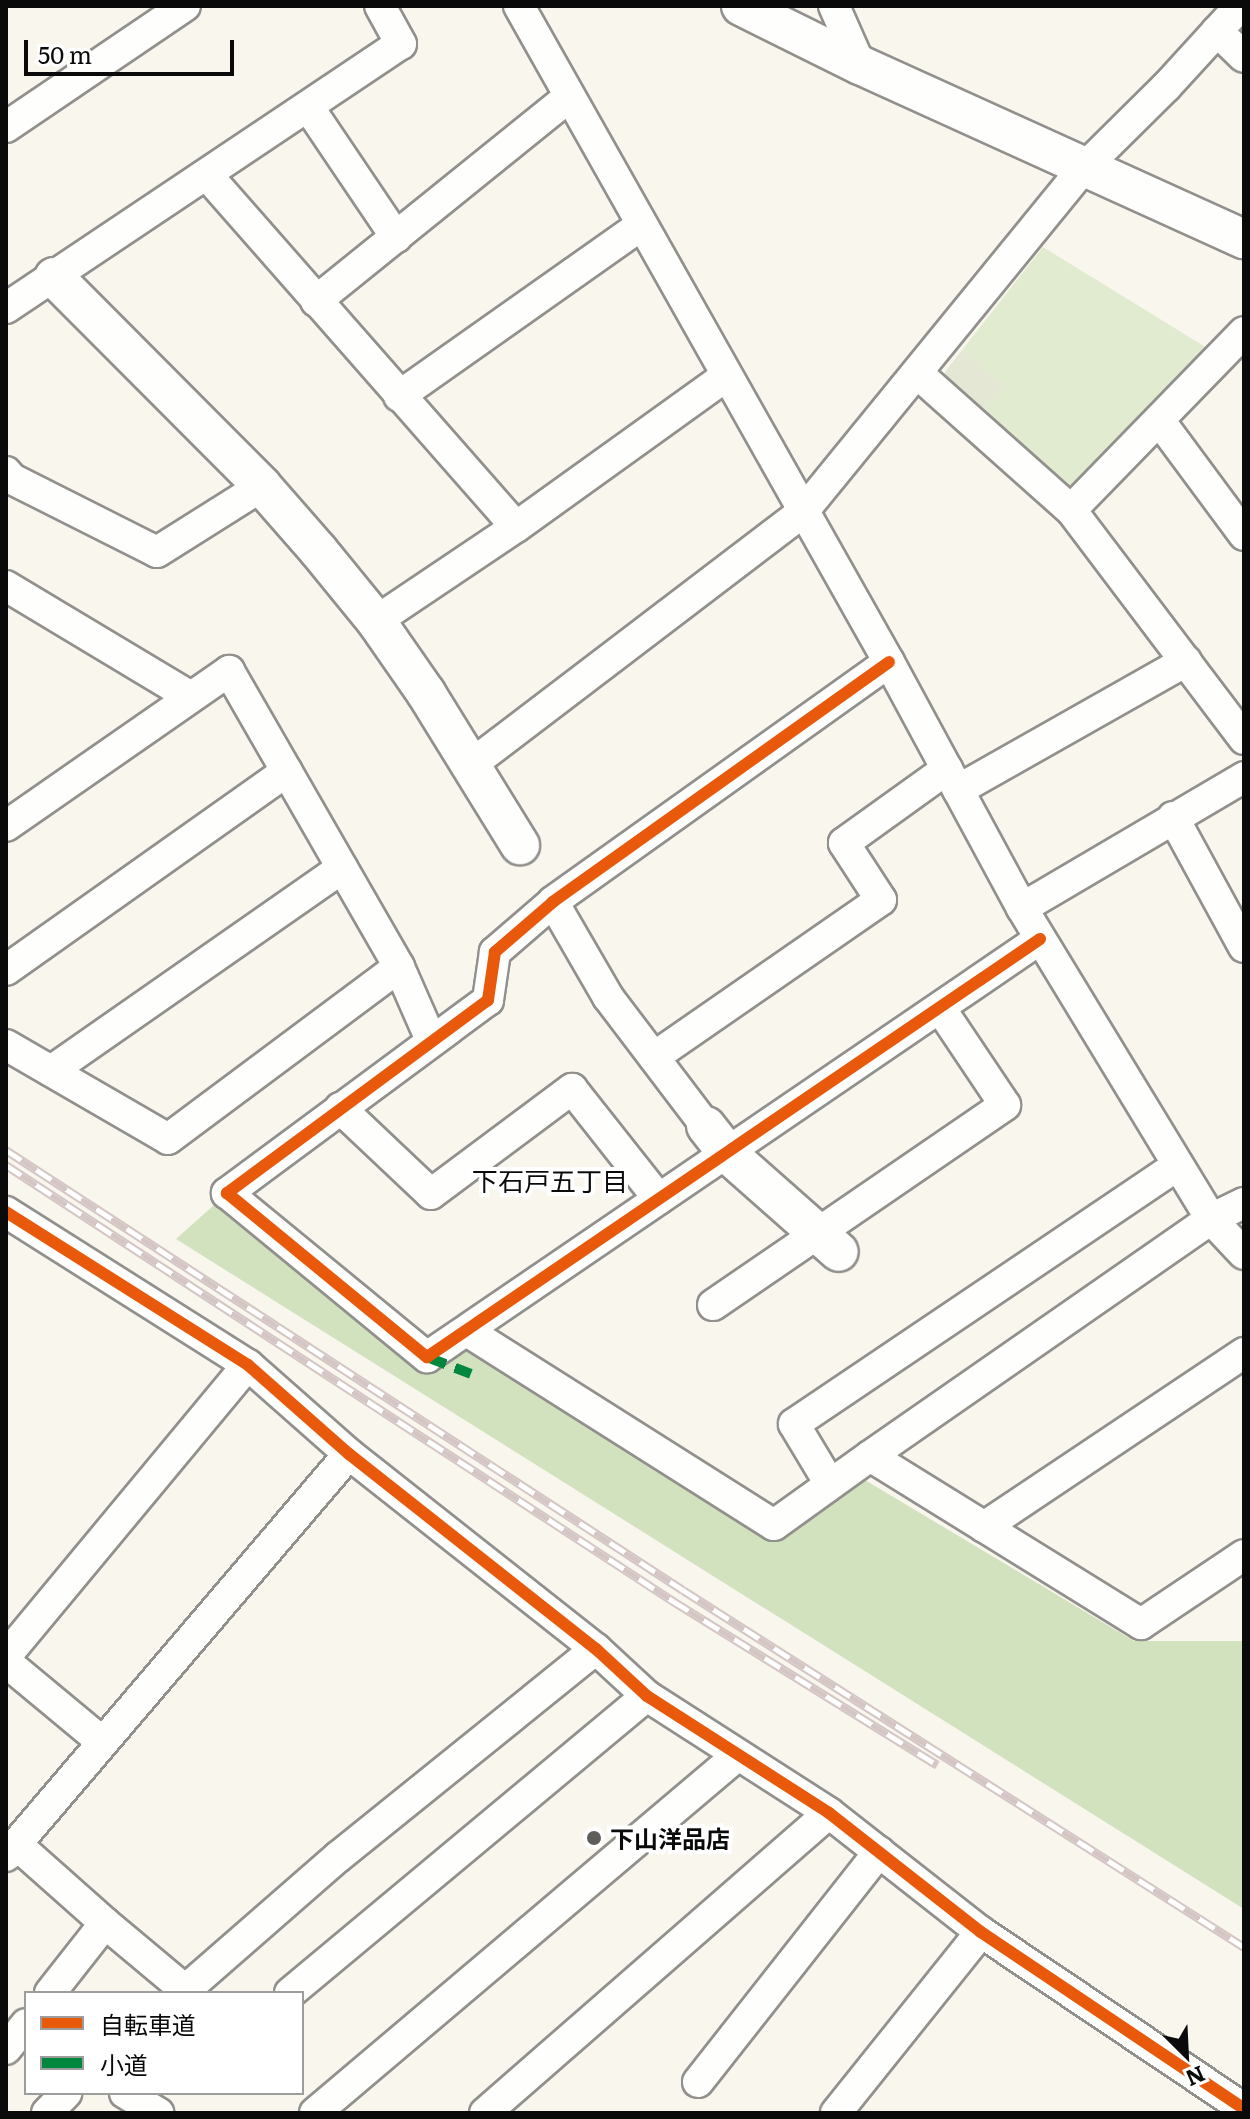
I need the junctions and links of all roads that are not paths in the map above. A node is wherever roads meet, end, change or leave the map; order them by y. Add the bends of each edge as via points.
1 (185, 6) edge
2 (380, 6) edge
3 (519, 6) edge
4 (741, 6) edge
5 (834, 6) edge
6 (1240, 6) edge
7 (1217, 31) junction
8 (1244, 57) edge
9 (860, 65) junction
10 (569, 97) junction
11 (309, 108) junction
12 (6, 127) edge
13 (1083, 169) junction
14 (207, 175) junction
15 (641, 225) junction
16 (396, 237) junction
17 (1244, 239) edge
18 (54, 277) junction
19 (316, 301) junction
20 (6, 308) edge
21 (1244, 332) edge
22 (917, 373) junction
23 (726, 376) junction
24 (399, 396) junction
25 (1159, 420) junction
26 (6, 472) edge
27 (262, 486) junction
28 (1071, 510) junction
29 (802, 513) junction
30 (516, 527) junction
31 (1244, 535) edge
32 (6, 586) edge
33 (376, 621) junction
34 (1186, 661) junction
35 (889, 662) junction
36 (189, 696) junction
37 (1242, 731) edge
38 (472, 764) junction
39 (287, 771) junction
40 (1244, 777) edge
41 (952, 780) junction
42 (1173, 817) junction
43 (6, 826) edge
44 (520, 845) dead end
45 (342, 868) junction
46 (553, 902) junction
47 (1022, 908) junction
48 (1040, 939) junction
49 (1244, 947) edge
50 (399, 967) junction
51 (6, 970) edge
52 (940, 1008) junction
53 (431, 1040) junction
54 (6, 1045) edge
55 (654, 1057) junction
56 (51, 1071) junction
57 (340, 1108) junction
58 (716, 1139) junction
59 (1178, 1165) junction
60 (659, 1199) junction
61 (1244, 1203) edge
62 (6, 1212) edge
63 (1211, 1219) junction
64 (829, 1243) junction
65 (1244, 1254) edge
66 (713, 1305) dead end
67 (467, 1331) junction
68 (1244, 1353) edge
69 (248, 1365) junction
70 (349, 1454) junction
71 (870, 1456) junction
72 (830, 1484) junction
73 (984, 1527) junction
74 (1244, 1555) edge
75 (596, 1649) junction
76 (6, 1656) edge
77 (6, 1662) edge
78 (647, 1696) junction
79 (101, 1741) junction
80 (738, 1755) junction
81 (829, 1813) junction
82 (11, 1850) edge
83 (879, 1852) junction
84 (105, 1923) junction
85 (981, 1932) junction
86 (52, 1991) edge
87 (182, 1991) edge
88 (184, 1991) edge
89 (292, 1991) edge
90 (24, 2026) edge
91 (6, 2049) edge
92 (698, 2082) dead end
93 (64, 2095) edge
94 (1244, 2109) edge
95 (47, 2113) edge
96 (315, 2113) edge
97 (485, 2113) edge
98 (836, 2113) edge

1 - 12 street
2 - 11 street via 401,44
3 - 10 street
4 - 9 street
5 - 9 street
6 - 7 street
7 - 8 street
7 - 13 street
9 - 13 street
10 - 15 street
10 - 16 street
11 - 14 street
11 - 16 street
13 - 17 street
13 - 22 street
14 - 18 street
14 - 19 street
15 - 23 street
15 - 24 street
16 - 19 street
18 - 20 street
18 - 27 street
19 - 24 street
21 - 25 street
22 - 28 street
22 - 29 street
23 - 29 street
23 - 30 street
24 - 30 street
25 - 28 street
25 - 31 street
26 - 27 street via 157,552
27 - 33 street
28 - 34 street
29 - 35 street
29 - 38 street
30 - 33 street
32 - 36 street
33 - 38 street
34 - 37 street
34 - 41 street
35 - 41 street
35 - 46 street
36 - 39 street via 229,671
36 - 43 street
38 - 44 street
39 - 45 street
39 - 51 street
40 - 42 street
41 - 47 street
41 - 55 street via 844,843 881,900
42 - 47 street
42 - 49 street
45 - 50 street
45 - 56 street
46 - 53 street via 495,952 488,1000
46 - 55 street via 608,997
47 - 48 street
48 - 52 street
48 - 59 street
50 - 53 street
50 - 56 street via 168,1139
52 - 58 street
52 - 64 street via 1005,1105
53 - 57 street
54 - 56 street
55 - 58 street
57 - 60 street via 431,1194 572,1089
57 - 67 street via 227,1193 427,1357
58 - 60 street
58 - 64 street
59 - 63 street
59 - 72 street via 794,1424
60 - 67 street
61 - 63 street
62 - 69 street
63 - 65 street
63 - 71 street
64 - 66 street
67 - 72 street via 774,1525
68 - 73 street
69 - 70 street
69 - 76 street
70 - 75 street
70 - 79 street
71 - 72 street
71 - 73 street
73 - 74 street via 1141,1624
75 - 78 street
75 - 88 street via 338,1857
77 - 79 street
78 - 80 street
78 - 89 street
79 - 82 street
80 - 81 street
80 - 96 street
81 - 83 street
81 - 97 street
82 - 84 street
83 - 85 street
83 - 92 street
84 - 86 street
84 - 87 street
85 - 94 street
85 - 98 street
90 - 91 street
93 - 95 street

